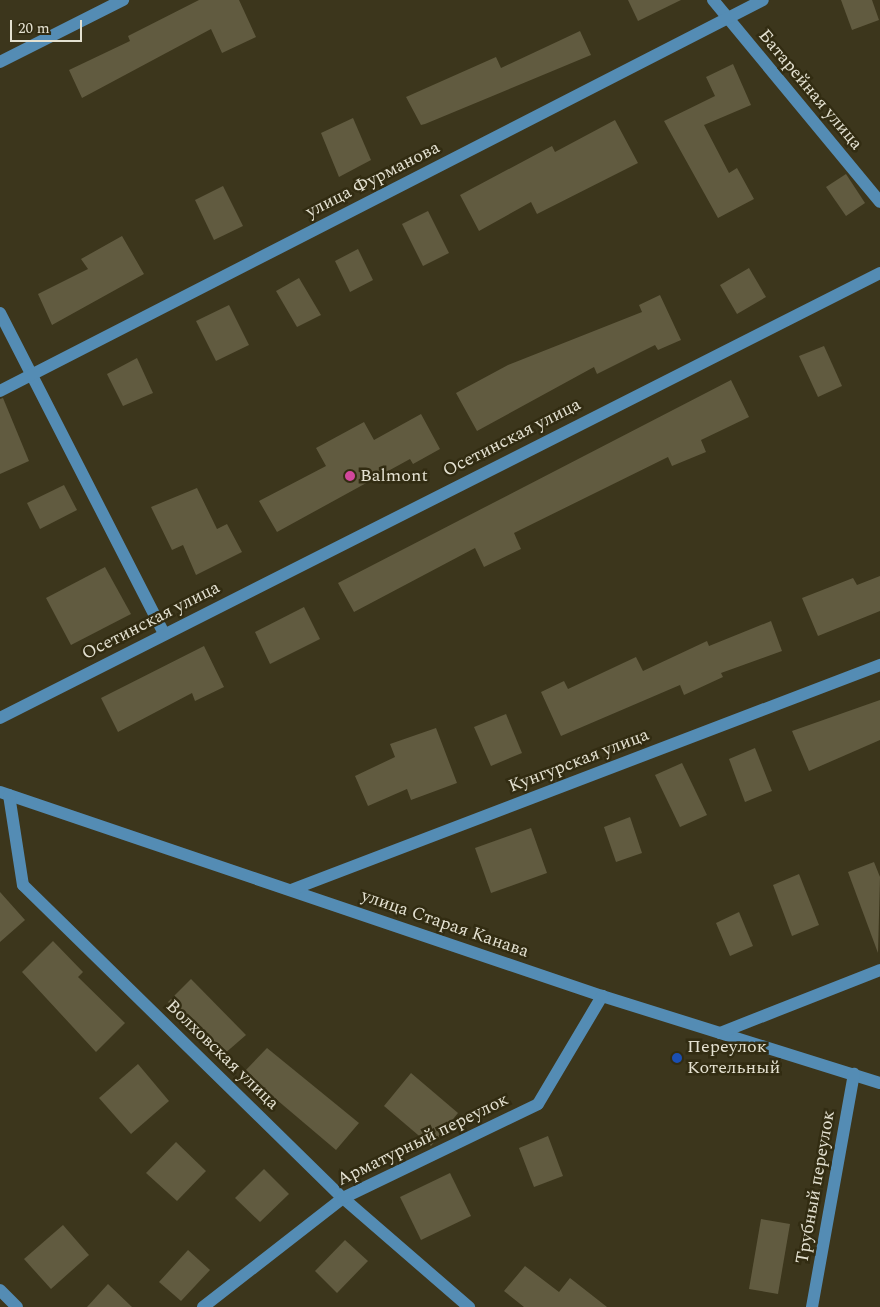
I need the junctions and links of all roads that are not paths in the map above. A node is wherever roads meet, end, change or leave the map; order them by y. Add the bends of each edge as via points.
1 (123, 0) edge
2 (713, 0) edge
3 (763, 0) edge
4 (728, 18) junction
5 (0, 62) edge
6 (880, 202) edge
7 (880, 273) edge
8 (0, 313) edge
9 (29, 376) junction
10 (0, 391) edge
11 (164, 634) junction
12 (880, 665) edge
13 (0, 718) edge
14 (4, 794) edge
15 (291, 890) junction
16 (880, 970) edge
17 (602, 996) junction
18 (720, 1033) junction
19 (854, 1074) junction
20 (880, 1083) edge
21 (343, 1198) junction
22 (0, 1290) edge
23 (17, 1307) edge
24 (203, 1307) edge
25 (468, 1307) edge
26 (812, 1307) edge

1 - 5 street
2 - 4 street, Батарейная улица
3 - 4 street, улица Фурманова
4 - 6 street, Батарейная улица
4 - 9 street, улица Фурманова
7 - 11 street, Осетинская улица
8 - 9 street
9 - 10 street, улица Фурманова
9 - 11 street
11 - 13 street, Осетинская улица
12 - 15 street, Кунгурская улица
14 - 15 street, улица Старая Канава
14 - 21 street, Волховская улица via 23,885
15 - 17 street, улица Старая Канава
16 - 18 street
17 - 18 street, улица Старая Канава
17 - 21 street, Арматурный переулок via 538,1104
18 - 19 street, улица Старая Канава
19 - 20 street, улица Старая Канава
19 - 26 street, Трубный переулок
21 - 24 street, Арматурный переулок
21 - 25 street, Волховская улица
22 - 23 street

